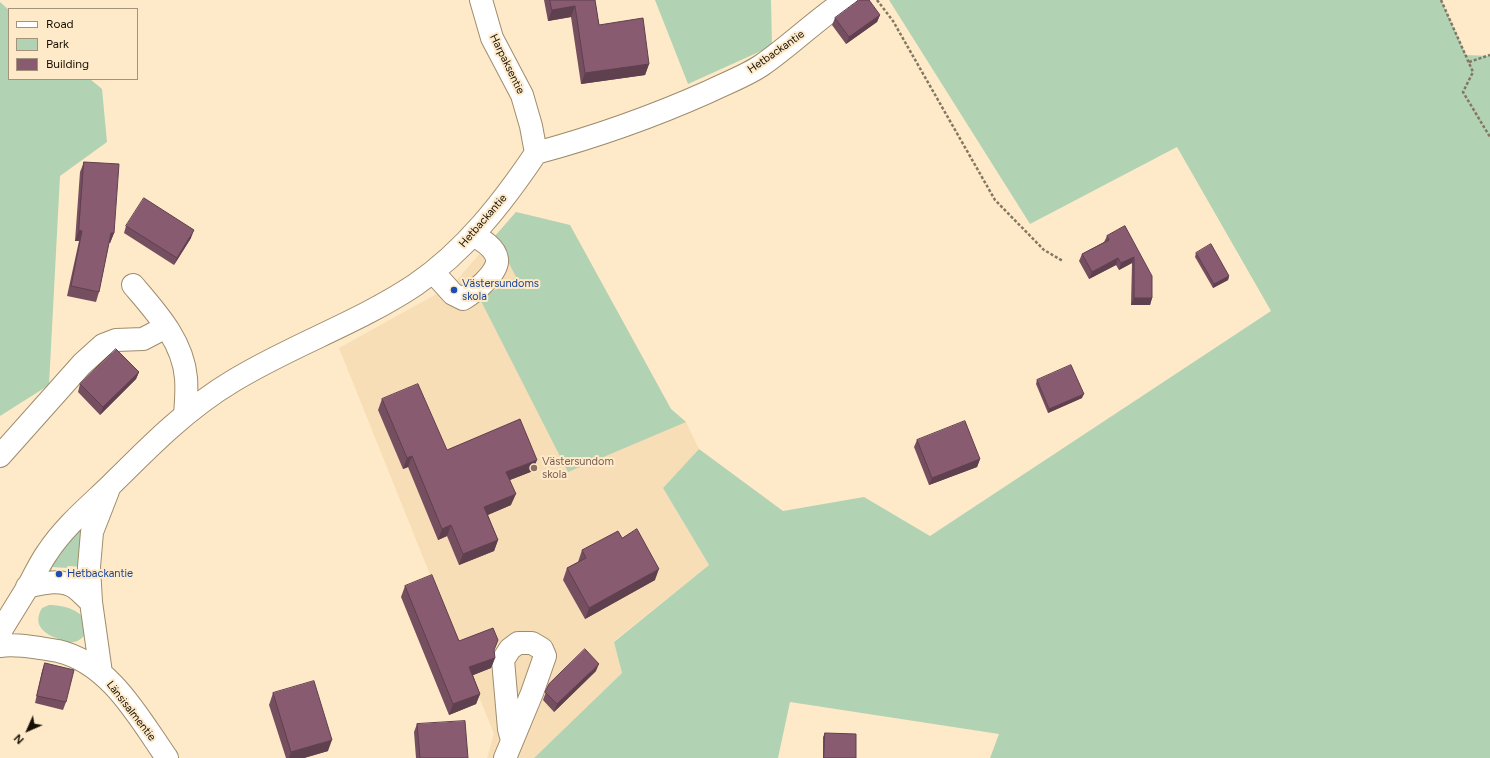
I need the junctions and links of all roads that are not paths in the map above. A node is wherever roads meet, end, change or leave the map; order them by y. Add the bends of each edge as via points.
1 (481, 0) edge
2 (846, 0) edge
3 (536, 153) junction
4 (472, 235) junction
5 (433, 272) junction
6 (132, 285) dead end
7 (166, 327) junction
8 (185, 415) junction
9 (0, 456) edge
10 (111, 484) junction
11 (27, 587) junction
12 (91, 602) junction
13 (0, 632) edge
14 (0, 646) edge
15 (101, 673) junction
16 (167, 758) edge

1 - 3 street, Harpaksentie via 492,38 522,95
2 - 3 street, Hetbackantie via 761,66 742,76 628,125
3 - 4 street, Hetbackantie
4 - 5 street, Hetbackantie
4 - 5 street via 492,249 497,259 495,268 472,294 463,299 457,297
5 - 8 street, Hetbackantie via 358,317 273,358 232,382
6 - 7 street
7 - 8 street via 180,350 185,371
7 - 9 street via 143,339 116,340 103,345 82,364
8 - 10 street, Hetbackantie via 144,450
10 - 11 street, Hetbackantie via 52,546
10 - 12 street, Hetbackantie via 92,532 89,567
11 - 12 street via 45,583 68,584
11 - 13 street, Hetbackantie
12 - 15 street, Hetbackantie
14 - 15 street, Länsisalmentie via 59,651
15 - 16 street, Länsisalmentie via 129,704

